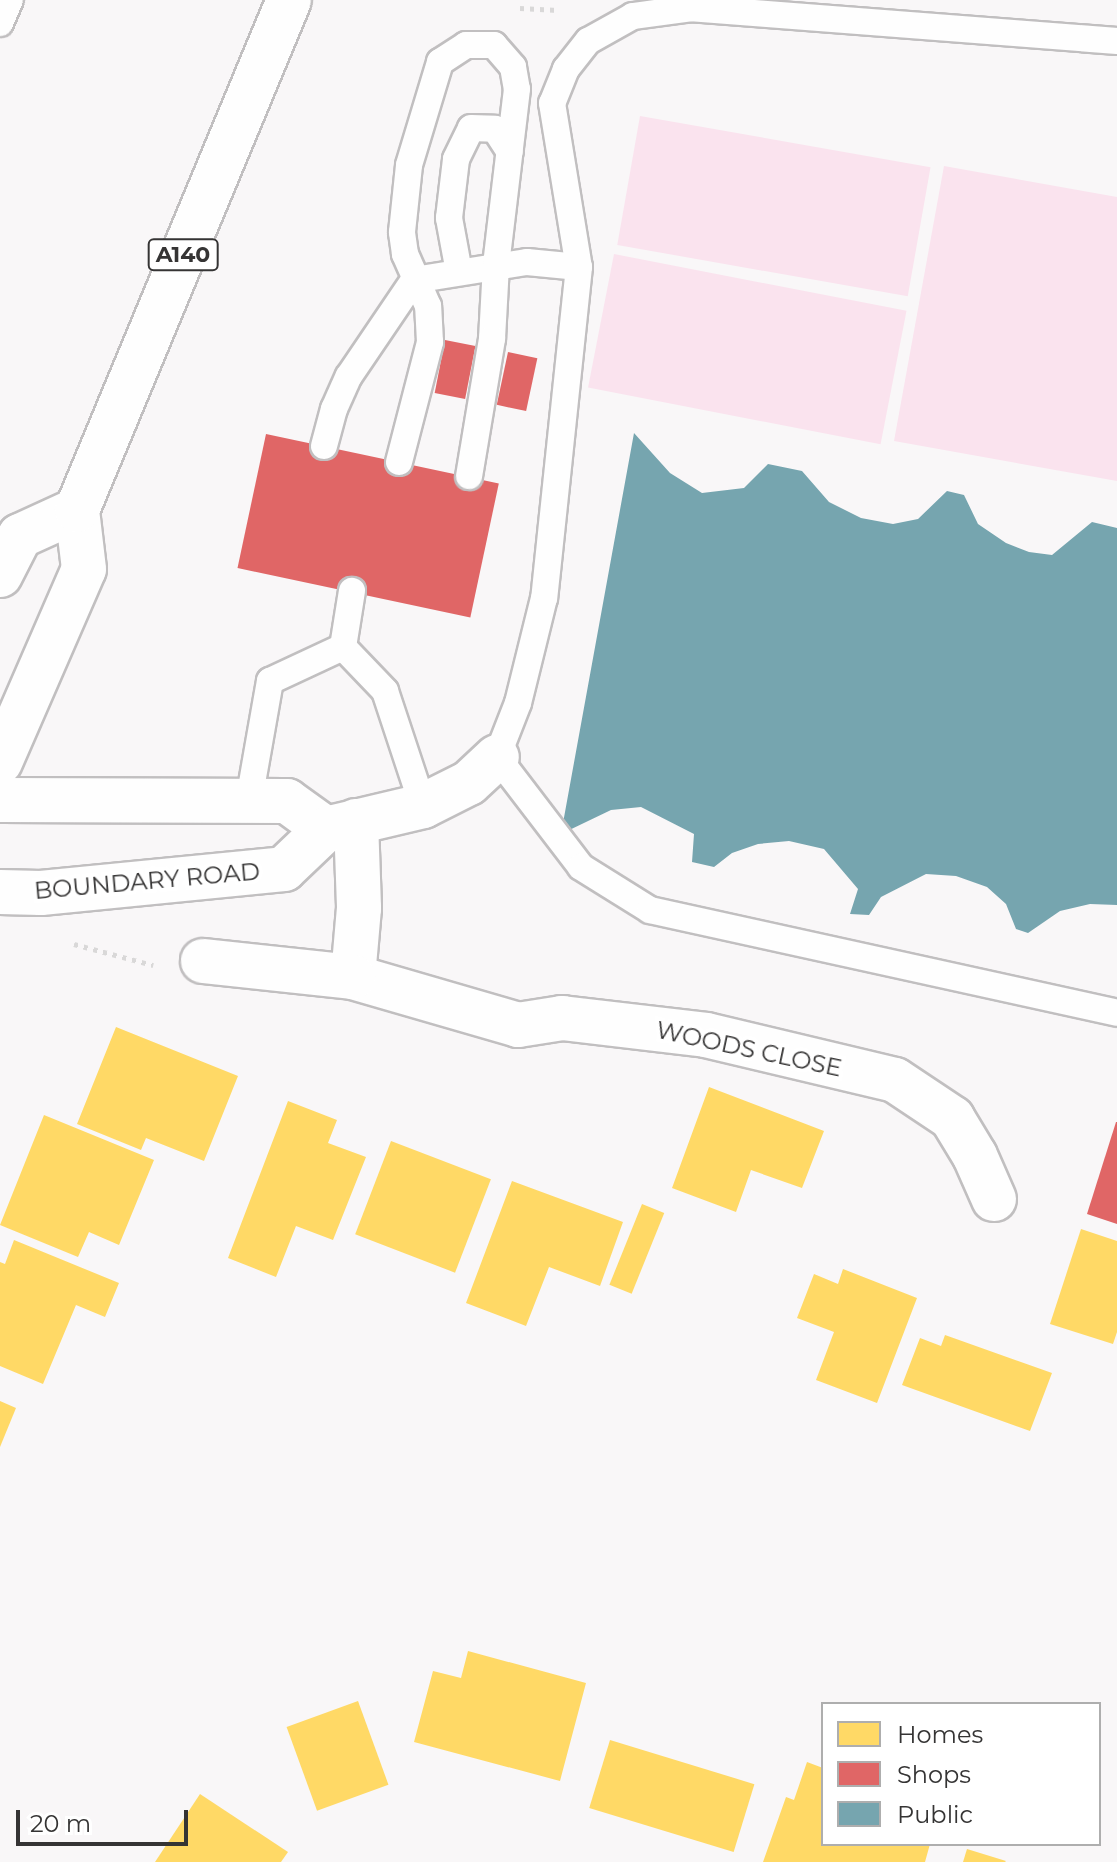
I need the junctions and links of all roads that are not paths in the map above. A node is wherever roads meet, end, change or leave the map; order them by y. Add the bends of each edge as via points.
1 (10, 0) edge
2 (289, 0) edge
3 (0, 23) edge
4 (1117, 41) edge
5 (510, 152) junction
6 (496, 265) junction
7 (579, 267) junction
8 (459, 272) junction
9 (414, 280) junction
10 (324, 446) dead end
11 (399, 462) dead end
12 (469, 476) dead end
13 (77, 510) junction
14 (0, 575) edge
15 (352, 591) dead end
16 (343, 647) junction
17 (497, 757) junction
18 (0, 762) edge
19 (0, 800) edge
20 (249, 800) junction
21 (423, 806) junction
22 (341, 825) junction
23 (0, 892) edge
24 (203, 961) road end
25 (353, 977) junction
26 (1117, 1013) edge
27 (994, 1199) dead end

1 - 3 lane
2 - 13 main road, A140
4 - 7 lane via 692,8 633,16 588,41 566,69 552,103
5 - 6 lane
5 - 8 lane via 495,129 471,128 456,159 449,218
5 - 9 lane via 517,89 513,67 494,45 466,45 440,62 409,165 402,232
6 - 7 lane
6 - 8 lane
6 - 12 lane via 492,339
7 - 17 lane via 544,598 518,703
8 - 9 lane
9 - 10 lane via 349,376
9 - 11 lane via 428,306 430,342
13 - 14 main road via 20,536
13 - 18 main road, A140 via 84,569
15 - 16 lane
16 - 20 lane via 270,681
16 - 21 lane via 385,691
17 - 21 main road via 469,783
17 - 26 lane via 581,867 650,910
19 - 20 main road
20 - 22 main road via 287,801
21 - 22 main road
22 - 23 main road, BOUNDARY ROAD via 284,869 41,893
22 - 25 main road via 359,908
24 - 25 main road, WOODS CLOSE
25 - 27 main road, WOODS CLOSE via 518,1025 562,1018 706,1035 895,1080 952,1118

